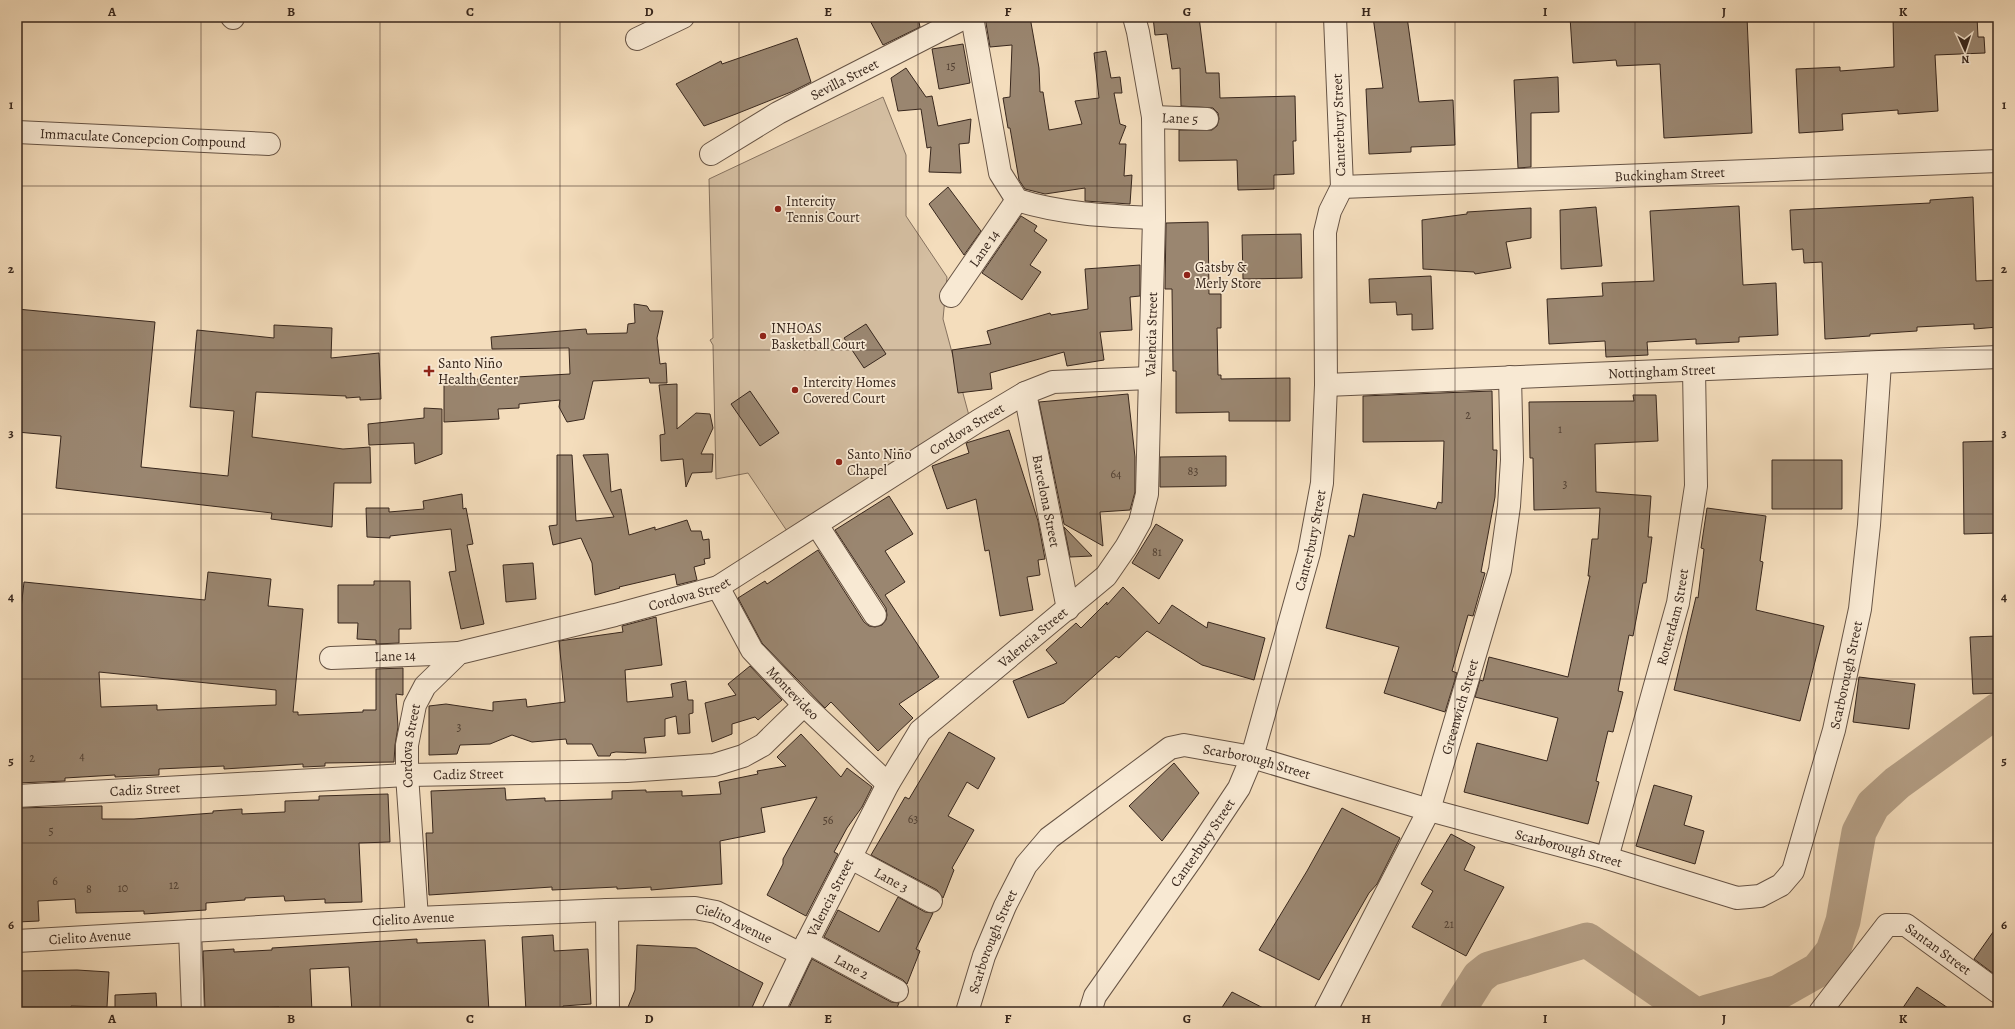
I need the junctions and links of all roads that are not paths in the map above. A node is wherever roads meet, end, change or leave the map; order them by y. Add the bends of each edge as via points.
1 (683, 17) edge
2 (966, 17) edge
3 (972, 17) edge
4 (1134, 17) edge
5 (1335, 17) edge
6 (637, 39) dead end
7 (1153, 117) junction
8 (1207, 119) dead end
9 (17, 132) edge
10 (269, 144) dead end
11 (717, 150) dead end
12 (1998, 161) edge
13 (1342, 187) junction
14 (1017, 200) junction
15 (1154, 218) junction
16 (951, 296) dead end
17 (1998, 357) edge
18 (1880, 363) junction
19 (1694, 370) junction
20 (1510, 377) junction
21 (1150, 378) junction
22 (1326, 385) junction
23 (1025, 393) junction
24 (817, 525) junction
25 (718, 587) junction
26 (1068, 609) junction
27 (876, 615) dead end
28 (459, 653) junction
29 (331, 658) dead end
30 (804, 705) junction
31 (1252, 757) junction
32 (407, 776) junction
33 (888, 784) junction
34 (17, 796) edge
35 (1429, 810) junction
36 (851, 858) junction
37 (1608, 858) junction
38 (931, 901) dead end
39 (607, 910) junction
40 (417, 918) junction
41 (190, 931) junction
42 (17, 941) edge
43 (804, 948) junction
44 (897, 991) dead end
45 (1998, 992) edge
46 (193, 1012) edge
47 (608, 1012) edge
48 (773, 1012) edge
49 (967, 1012) edge
50 (1090, 1012) edge
51 (1325, 1012) edge
52 (1820, 1012) edge

1 - 6 street
2 - 11 street, Sevilla Street via 778,113
3 - 14 street via 1000,173
4 - 7 street, Valencia Street
5 - 13 street, Canterbury Street
7 - 8 street, Lane 5
7 - 15 street, Valencia Street
9 - 10 street, Immaculate Concepcion Compound
12 - 13 street, Buckingham Street
13 - 22 street, Canterbury Street via 1330,211 1325,232
14 - 15 street via 1039,207 1099,215
14 - 16 street, Lane 14
15 - 21 street, Valencia Street
17 - 18 street, Nottingham Street
18 - 19 street, Nottingham Street
18 - 37 street, Scarborough Street via 1860,610 1834,730 1793,871 1782,885 1760,896 1737,898
19 - 20 street, Nottingham Street
19 - 37 street, Rotterdam Street via 1696,486 1678,603
20 - 22 street, Nottingham Street
20 - 35 street, Greenwich Street via 1512,460 1509,506 1500,570
21 - 23 street, Cordova Street via 1053,382
21 - 26 street, Valencia Street via 1147,494 1140,522 1106,576
22 - 31 street, Canterbury Street via 1322,483 1309,553
23 - 24 street, Cordova Street
23 - 26 street, Barcelona Street
24 - 25 street, Cordova Street
24 - 27 street
25 - 28 street, Cordova Street
25 - 30 street, Montevideo via 752,650
26 - 33 street, Valencia Street via 920,731
28 - 29 street, Lane 14
28 - 32 street, Cordova Street via 425,686 415,705 407,745
30 - 32 street, Cadiz Street via 763,745 743,756 714,765 627,771
30 - 33 street, Montevideo
31 - 35 street, Scarborough Street
31 - 49 street, Scarborough Street via 1184,744 1170,748 1049,838 1026,865 1005,906 984,956
31 - 50 street, Canterbury Street via 1239,788 1095,996
32 - 34 street, Cadiz Street
32 - 40 street, Cordova Street
33 - 36 street, Valencia Street
35 - 37 street, Scarborough Street
35 - 51 street, Greenwich Street
36 - 38 street, Lane 3
36 - 43 street, Valencia Street
39 - 40 street, Cielito Avenue
39 - 43 street, Cielito Avenue via 695,908 716,912
39 - 47 street
40 - 41 street, Cielito Avenue
41 - 42 street, Cielito Avenue
41 - 46 street
43 - 44 street, Lane 2
43 - 48 street, Valencia Street
45 - 52 street, Santan Street via 1906,925 1887,925

